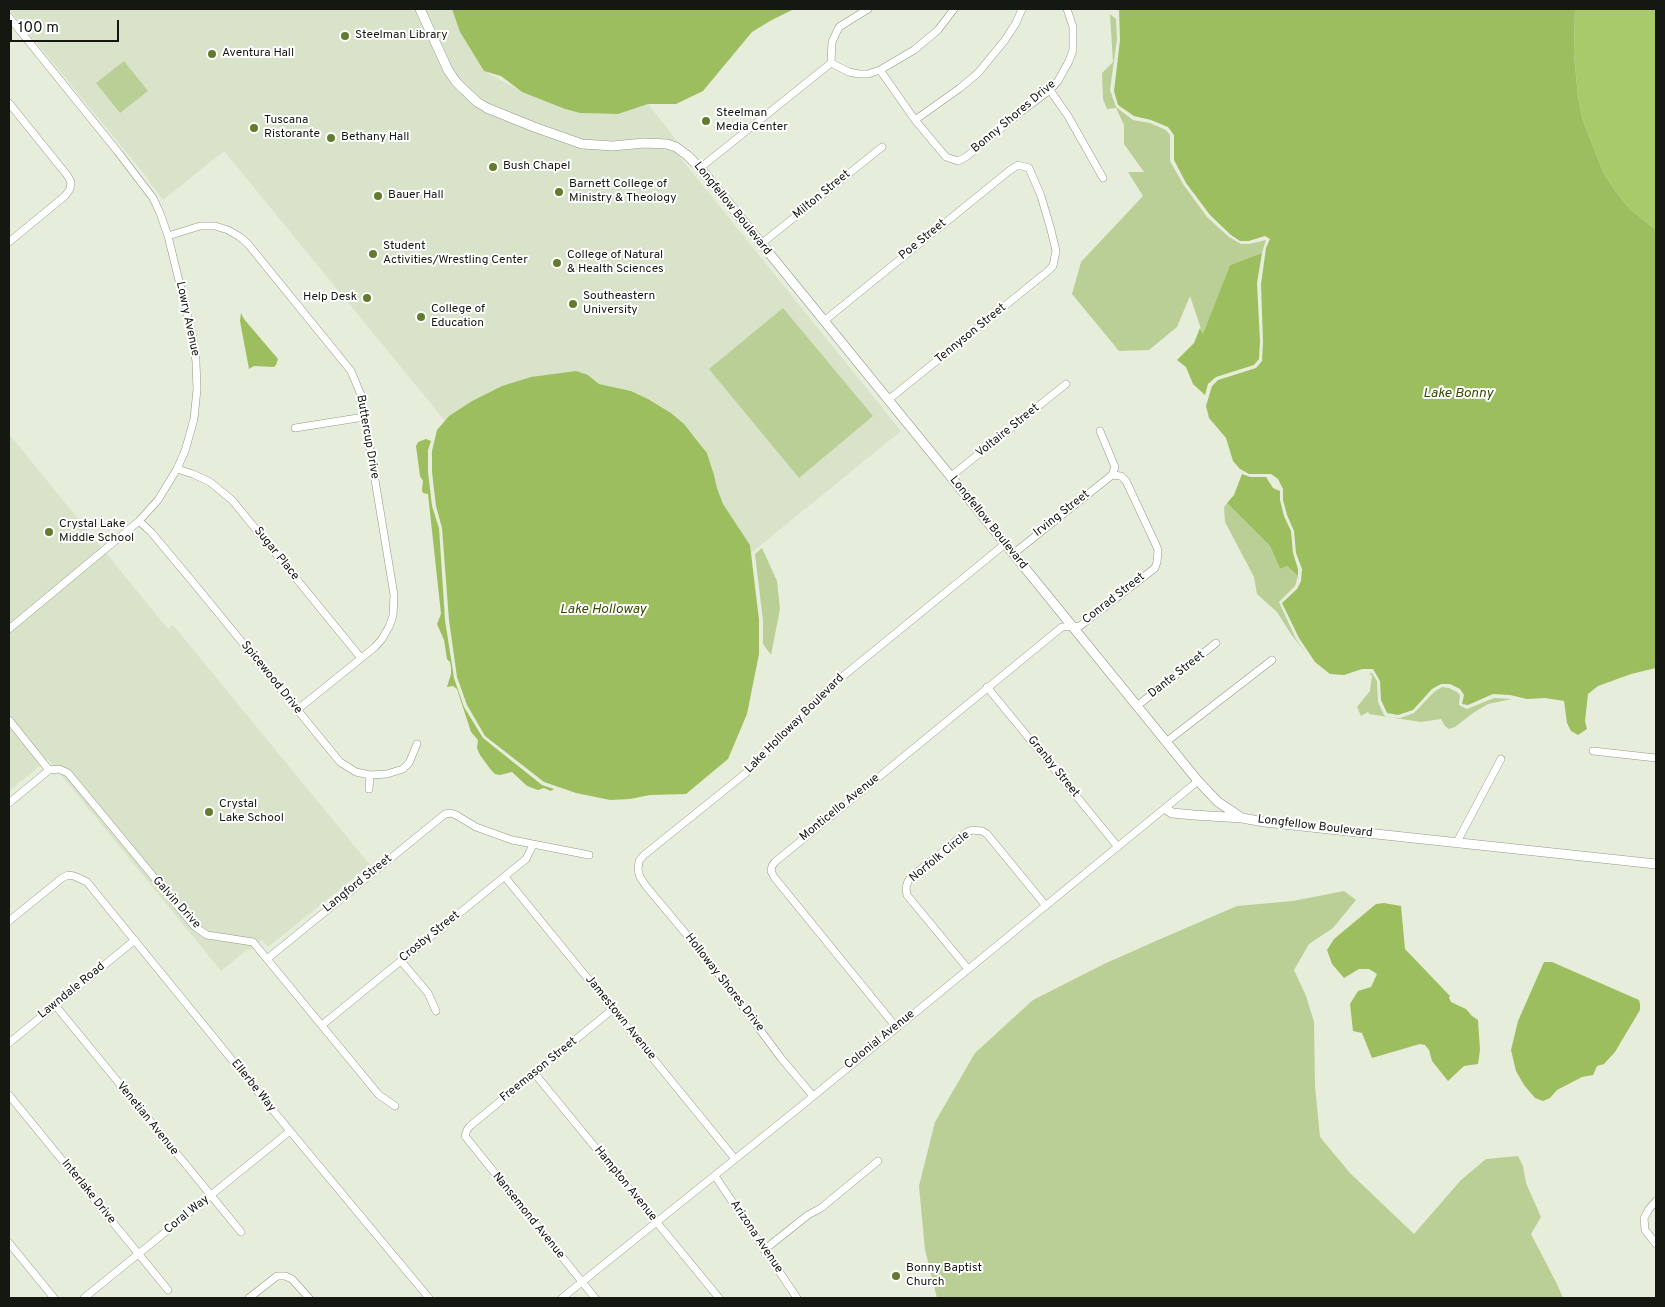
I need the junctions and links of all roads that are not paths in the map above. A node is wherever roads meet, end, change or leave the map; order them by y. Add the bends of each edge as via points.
1 (420, 9) edge
2 (868, 9) edge
3 (954, 9) edge
4 (1022, 9) edge
5 (1067, 9) edge
6 (9, 17) edge
7 (831, 63) junction
8 (880, 70) junction
9 (1050, 90) junction
10 (9, 103) edge
11 (915, 120) junction
12 (882, 147) dead end
13 (1024, 166) joint
14 (700, 168) junction
15 (1103, 178) dead end
16 (168, 236) junction
17 (10, 239) edge
18 (762, 244) junction
19 (824, 321) junction
20 (1066, 384) dead end
21 (888, 400) junction
22 (364, 416) junction
23 (295, 428) dead end
24 (1100, 431) dead end
25 (177, 469) junction
26 (1112, 475) junction
27 (950, 477) junction
28 (139, 521) junction
29 (1005, 544) junction
30 (1013, 554) junction
31 (1072, 627) junction
32 (9, 629) edge
33 (1216, 643) dead end
34 (361, 658) junction
35 (1272, 660) dead end
36 (987, 688) junction
37 (1137, 706) junction
38 (297, 710) junction
39 (9, 720) edge
40 (1166, 742) junction
41 (417, 744) dead end
42 (1593, 752) dead end
43 (1656, 758) edge
44 (1501, 759) dead end
45 (49, 770) junction
46 (370, 776) junction
47 (1198, 782) junction
48 (369, 789) dead end
49 (9, 803) edge
50 (1166, 809) junction
51 (1242, 818) junction
52 (1457, 842) junction
53 (534, 845) junction
54 (1118, 847) junction
55 (589, 855) dead end
56 (1656, 864) edge
57 (638, 870) joint
58 (504, 876) junction
59 (1046, 906) junction
60 (9, 922) edge
61 (135, 940) junction
62 (267, 959) junction
63 (401, 961) junction
64 (968, 969) junction
65 (55, 1005) junction
66 (612, 1009) junction
67 (436, 1011) dead end
68 (322, 1025) junction
69 (896, 1027) junction
70 (9, 1043) edge
71 (535, 1074) junction
72 (9, 1095) edge
73 (813, 1096) junction
74 (395, 1106) dead end
75 (290, 1131) junction
76 (466, 1132) joint
77 (735, 1160) junction
78 (878, 1161) dead end
79 (715, 1176) junction
80 (211, 1195) junction
81 (1656, 1201) edge
82 (656, 1222) junction
83 (241, 1232) dead end
84 (9, 1243) edge
85 (1656, 1244) edge
86 (764, 1250) junction
87 (139, 1254) junction
88 (582, 1283) junction
89 (168, 1290) dead end
90 (718, 1296) edge
91 (54, 1298) edge
92 (84, 1298) edge
93 (249, 1298) edge
94 (309, 1298) edge
95 (429, 1298) edge
96 (562, 1298) edge
97 (595, 1298) edge
98 (797, 1298) edge

1 - 14 street, Longfellow Boulevard via 456,82 487,108 582,144 667,144 676,147
2 - 7 street via 839,27 832,42
3 - 8 street via 925,42
4 - 11 street via 1005,40 978,74
5 - 9 street, Bonny Shores Drive via 1073,27 1073,50 1064,72
6 - 16 street, Lowry Avenue via 153,198
7 - 8 street via 859,74
7 - 14 street
8 - 11 street, Bonny Shores Drive
9 - 11 street, Bonny Shores Drive via 958,161 946,157
9 - 15 street
10 - 17 street via 70,182 65,196
12 - 18 street, Milton Street
13 - 19 street, Poe Street via 1018,165 1009,171
13 - 21 street, Tennyson Street via 1032,172 1051,230 1056,251 1053,266
14 - 18 street, Longfellow Boulevard
16 - 22 street, Buttercup Drive via 200,226 215,226 228,230 248,244 351,371 361,395
16 - 25 street, Lowry Avenue via 195,351 197,389 192,431
18 - 19 street, Longfellow Boulevard
19 - 21 street, Longfellow Boulevard
20 - 27 street, Voltaire Street
21 - 27 street, Longfellow Boulevard
22 - 23 street
22 - 34 street, Buttercup Drive via 395,606 382,639
24 - 26 street via 1114,467
25 - 28 street, Lowry Avenue
25 - 34 street, Sugar Place via 210,482 232,500
26 - 30 street, Irving Street
26 - 31 street, Conrad Street via 1126,481 1158,550 1158,562 1155,568 1080,626
27 - 29 street, Longfellow Boulevard
28 - 32 street, Lowry Avenue
28 - 38 street, Spicewood Drive
29 - 30 street, Longfellow Boulevard
29 - 57 street, Lake Holloway Boulevard via 826,690 746,773 644,855
30 - 31 street, Longfellow Boulevard
31 - 36 street, Monticello Avenue via 1062,627
31 - 37 street, Longfellow Boulevard
33 - 37 street, Dante Street
34 - 38 street, Buttercup Drive
35 - 40 street
36 - 54 street, Granby Street
36 - 69 street, Monticello Avenue via 772,866 774,877
37 - 40 street, Longfellow Boulevard
38 - 46 street, Spicewood Drive via 340,762
39 - 45 street
40 - 47 street, Longfellow Boulevard
41 - 46 street via 410,762 403,769
42 - 43 street
44 - 52 street
45 - 49 street
45 - 62 street, Galvin Drive via 59,769 68,773 195,927 207,935 253,942
46 - 48 street
47 - 50 street, Colonial Avenue
47 - 51 street, Longfellow Boulevard via 1218,802
50 - 51 street via 1172,813
50 - 54 street, Colonial Avenue
51 - 52 street, Longfellow Boulevard
52 - 56 street, Longfellow Boulevard
53 - 55 street
53 - 58 street, Crosby Street via 526,859
53 - 62 street, Langford Street via 492,834 451,813 439,818
54 - 59 street, Colonial Avenue
57 - 73 street, Holloway Shores Drive via 646,886
58 - 63 street, Crosby Street
58 - 66 street, Jamestown Avenue
59 - 64 street, Colonial Avenue
59 - 64 street, Norfolk Circle via 982,831 967,832 912,876 906,888 907,895
60 - 61 street, Ellerbe Way via 62,878 76,876 87,882
61 - 65 street, Lawndale Road
61 - 75 street, Ellerbe Way
62 - 68 street, Galvin Drive
63 - 67 street via 428,993
63 - 68 street, Crosby Street
64 - 69 street, Colonial Avenue
65 - 70 street, Lawndale Road
65 - 80 street, Venetian Avenue
66 - 71 street, Freemason Street
66 - 77 street, Jamestown Avenue
68 - 74 street, Galvin Drive via 379,1095
69 - 73 street, Colonial Avenue
71 - 76 street, Freemason Street
71 - 82 street, Hampton Avenue
72 - 87 street, Interlake Drive
73 - 77 street, Colonial Avenue
75 - 80 street, Coral Way
75 - 95 street, Ellerbe Way
76 - 88 street, Nansemond Avenue via 467,1140
77 - 79 street, Colonial Avenue
78 - 86 street
79 - 82 street, Colonial Avenue
79 - 86 street, Arizona Avenue
80 - 83 street, Venetian Avenue
80 - 87 street, Coral Way
81 - 85 street via 1644,1218 1645,1230
82 - 88 street, Colonial Avenue
82 - 90 street, Hampton Avenue
84 - 91 street
86 - 98 street, Arizona Avenue
87 - 89 street, Interlake Drive
87 - 92 street, Coral Way
88 - 96 street, Colonial Avenue
88 - 97 street, Nansemond Avenue
93 - 94 street via 277,1276 292,1279

